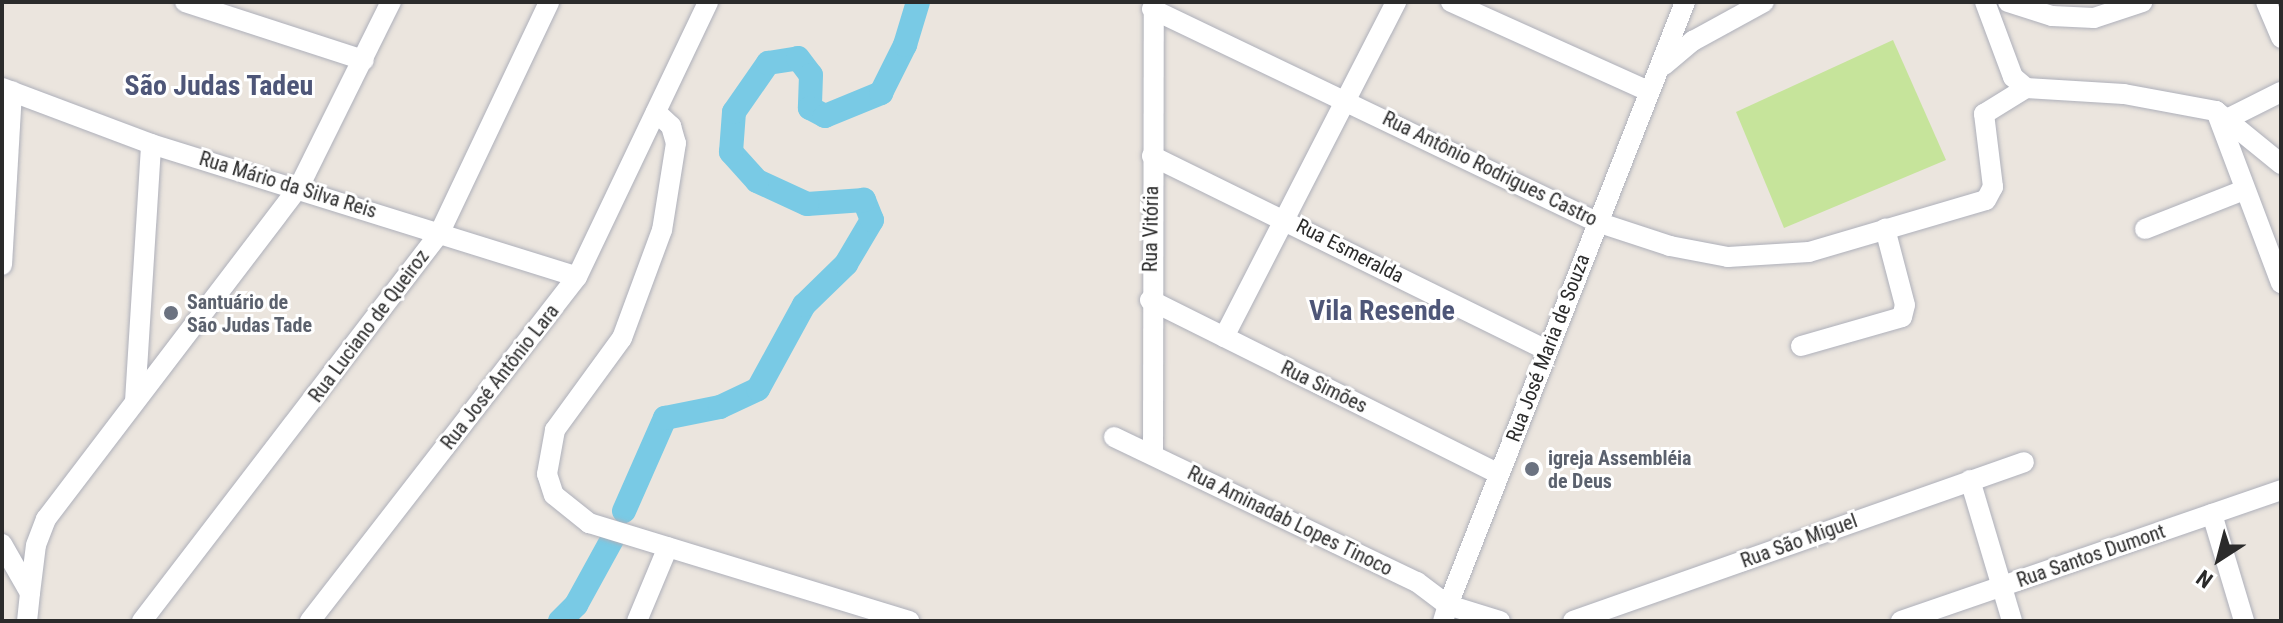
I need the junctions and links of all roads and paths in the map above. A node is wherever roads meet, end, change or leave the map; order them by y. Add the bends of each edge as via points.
1 (185, 2) edge
2 (391, 2) edge
3 (549, 2) edge
4 (708, 2) edge
5 (1396, 2) edge
6 (1451, 2) edge
7 (1685, 2) edge
8 (1764, 2) edge
9 (1985, 2) edge
10 (2008, 2) edge
11 (2142, 2) edge
12 (2266, 2) edge
13 (1153, 6) edge
14 (2053, 9) edge
15 (2281, 38) edge
16 (364, 60) junction
17 (1664, 65) junction
18 (2026, 88) junction
19 (7, 90) edge
20 (1648, 91) junction
21 (2281, 92) edge
22 (1347, 98) junction
23 (656, 112) junction
24 (2222, 115) junction
25 (151, 144) junction
26 (1152, 156) junction
27 (2281, 164) edge
28 (299, 187) junction
29 (2244, 190) junction
30 (1283, 218) junction
31 (1597, 222) junction
32 (1885, 229) junction
33 (2145, 229) dead end
34 (440, 232) junction
35 (2, 265) edge
36 (577, 277) junction
37 (2281, 283) edge
38 (1150, 300) junction
39 (1224, 337) junction
40 (1801, 346) dead end
41 (1547, 350) junction
42 (135, 401) junction
43 (1114, 437) dead end
44 (1153, 455) junction
45 (2024, 462) dead end
46 (1499, 474) junction
47 (1970, 480) junction
48 (2281, 490) edge
49 (2212, 514) junction
50 (2, 544) edge
51 (668, 547) junction
52 (2002, 587) junction
53 (30, 593) junction
54 (1445, 613) edge
55 (27, 621) edge
56 (142, 621) edge
57 (310, 621) edge
58 (637, 621) edge
59 (909, 621) edge
60 (1500, 621) edge
61 (1573, 621) edge
62 (1901, 621) edge
63 (2012, 621) edge
64 (2244, 621) edge

1 - 16 street
2 - 16 street
3 - 34 street, Rua Luciano de Queiroz
4 - 23 street, Rua José Antônio Lara
5 - 22 street
6 - 20 street
7 - 17 street, Rua José Maria de Souza
8 - 17 street via 1693,41
9 - 18 street via 2013,77
10 - 14 street
11 - 14 street via 2094,18
12 - 15 street
13 - 22 street, Rua Antônio Rodrigues Castro
13 - 26 street, Rua Vitória
16 - 28 street
17 - 20 street, Rua José Maria de Souza
18 - 24 street via 2124,94
18 - 32 street, Rua Antônio Rodrigues Castro via 1984,114 1993,187 1986,200
19 - 25 street, Rua Mário da Silva Reis
19 - 35 street
20 - 31 street, Rua José Maria de Souza
21 - 24 street
22 - 30 street
22 - 31 street, Rua Antônio Rodrigues Castro
23 - 36 street, Rua José Antônio Lara
23 - 51 street via 671,126 676,143 662,230 622,338 555,430 547,474 554,495 570,512
24 - 27 street
24 - 29 street
25 - 28 street, Rua Mário da Silva Reis
25 - 42 street
26 - 30 street, Rua Esmeralda
26 - 38 street, Rua Vitória
28 - 34 street, Rua Mário da Silva Reis
28 - 42 street
29 - 33 street
29 - 37 street
30 - 39 street
30 - 41 street, Rua Esmeralda
31 - 32 street, Rua Antônio Rodrigues Castro via 1699,253 1770,259
31 - 41 street, Rua José Maria de Souza
32 - 40 street via 1905,305 1902,317
34 - 36 street, Rua Mário da Silva Reis
34 - 56 street, Rua Luciano de Queiroz
36 - 57 street, Rua José Antônio Lara
38 - 39 street, Rua Simões
38 - 44 street, Rua Vitória
39 - 46 street, Rua Simões
41 - 46 street, Rua José Maria de Souza
42 - 53 street via 46,519 36,545
43 - 44 street, Rua Aminadab Lopes Tinoco
44 - 54 street, Rua Aminadab Lopes Tinoco via 1417,582
45 - 47 street, Rua São Miguel
46 - 54 street, Rua José Maria de Souza
47 - 52 street
47 - 61 street, Rua São Miguel
48 - 49 street, Rua Santos Dumont
49 - 52 street, Rua Santos Dumont
49 - 64 street
50 - 53 street
51 - 58 street
51 - 59 street
52 - 62 street, Rua Santos Dumont
52 - 63 street
53 - 55 street
54 - 60 street

